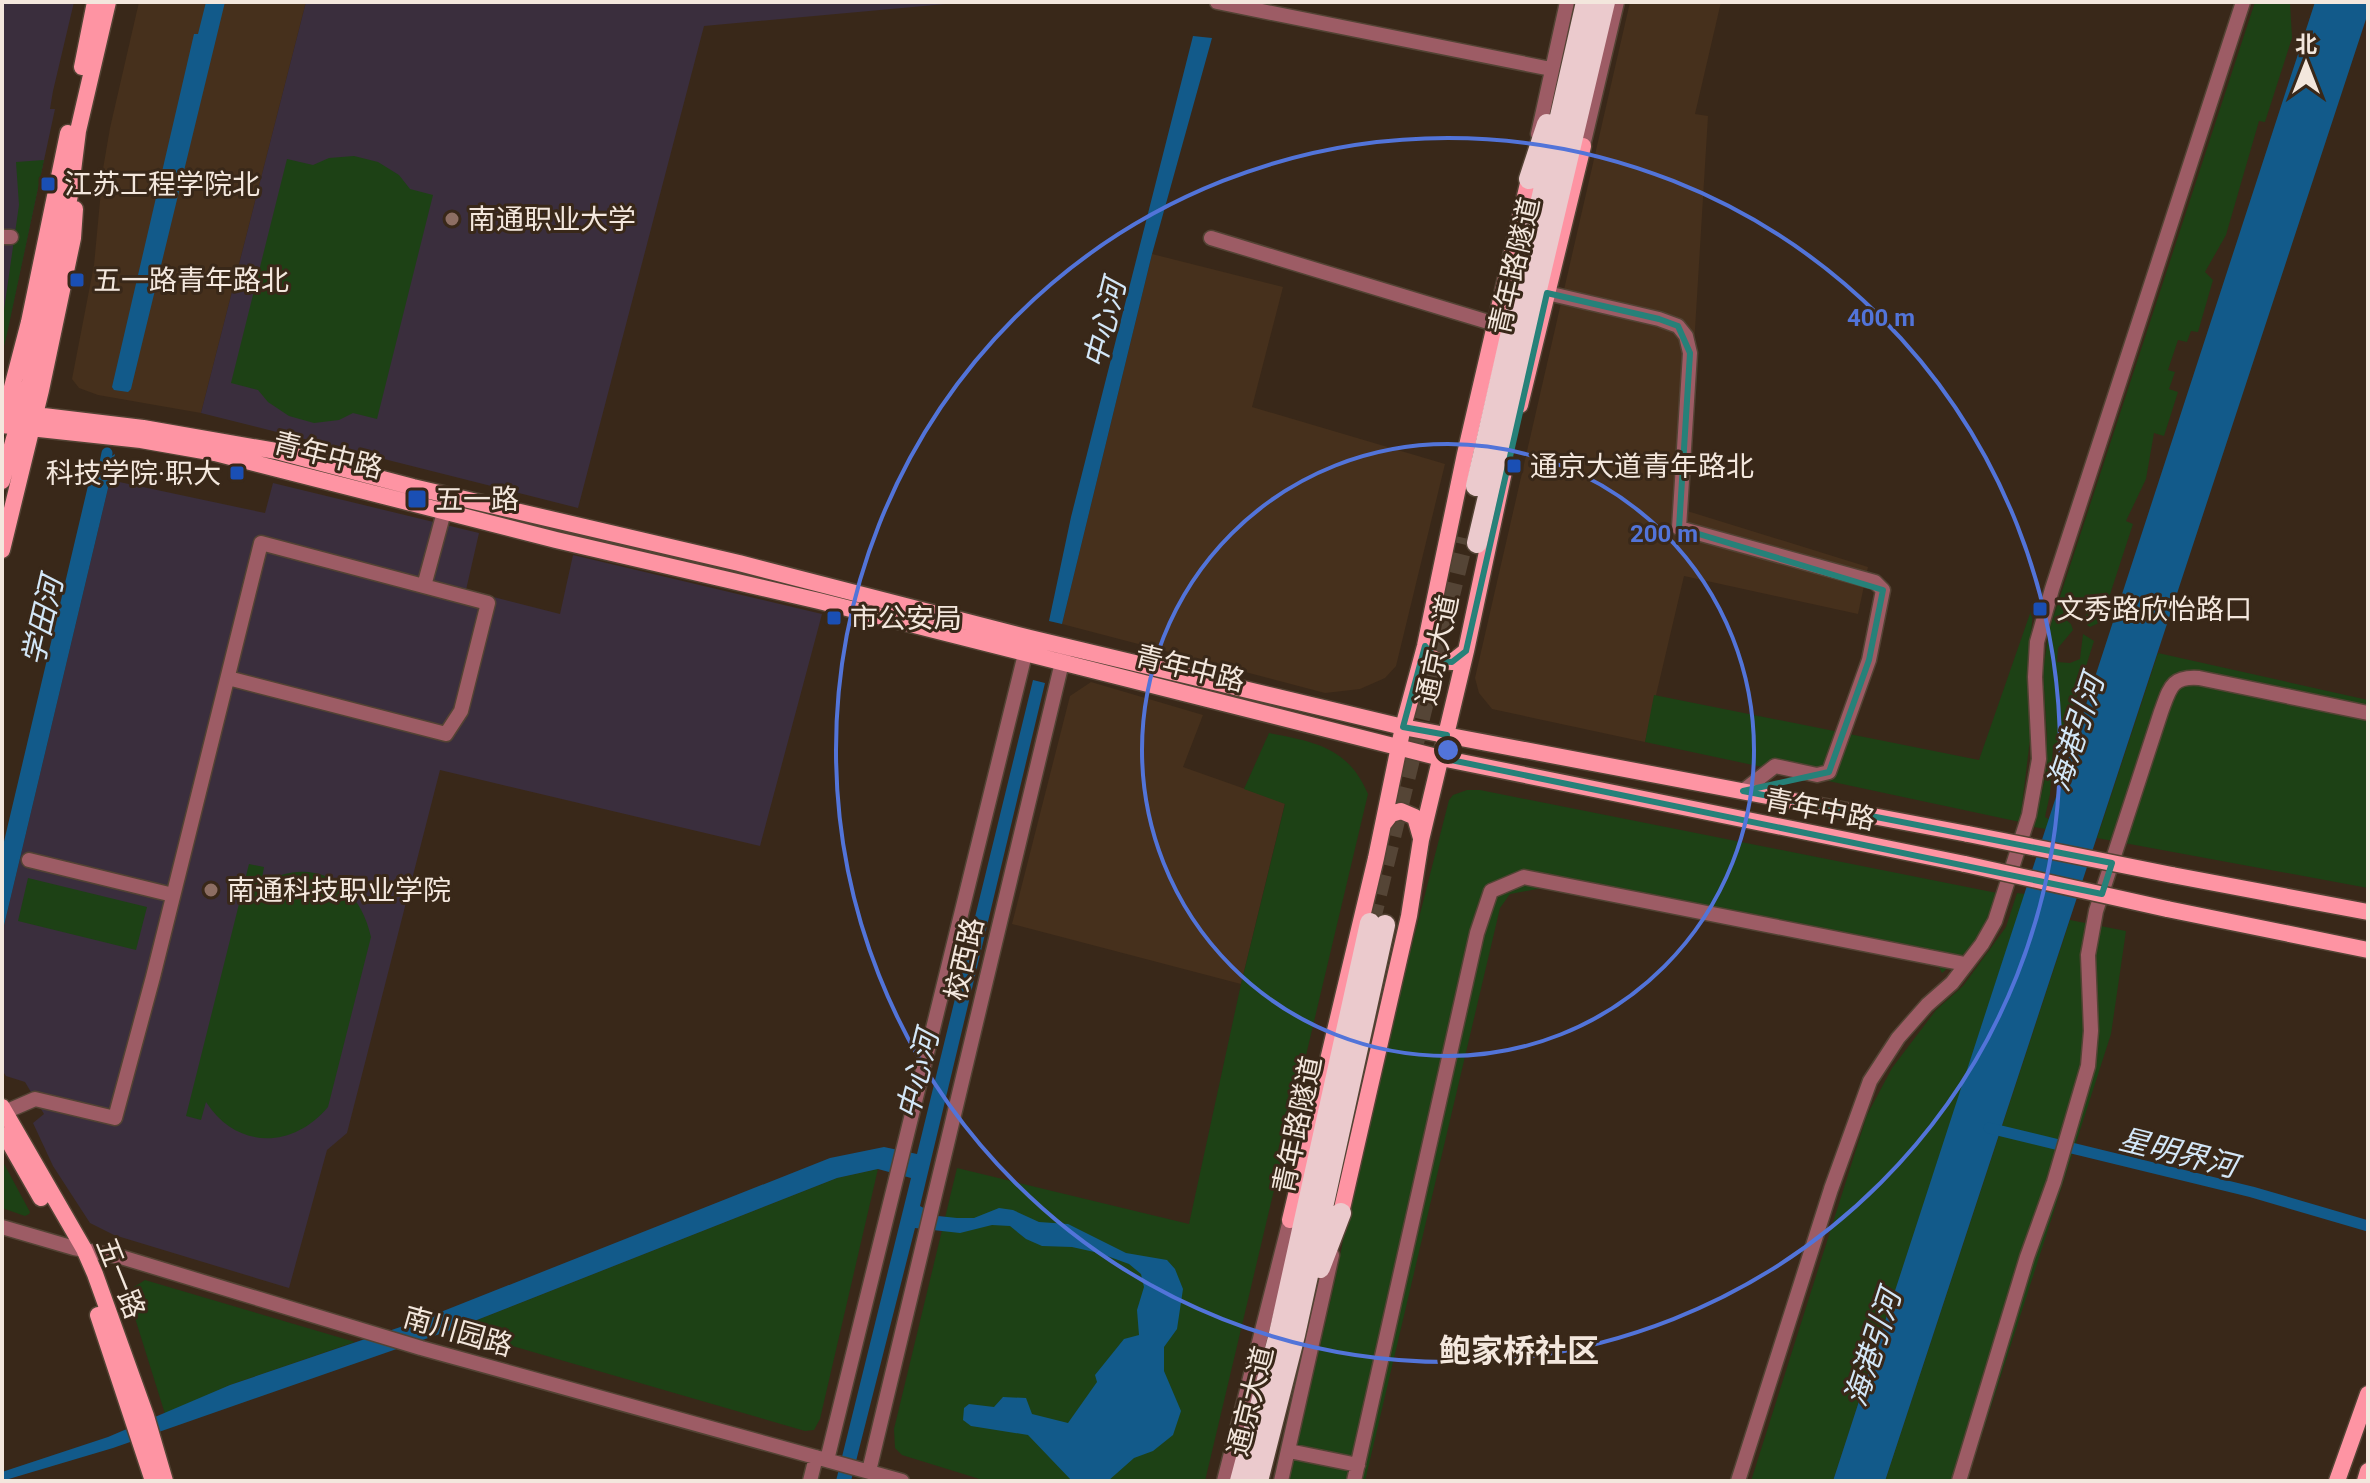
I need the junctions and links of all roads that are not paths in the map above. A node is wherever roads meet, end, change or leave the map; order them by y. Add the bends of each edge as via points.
1 (95, 2) edge
2 (108, 2) edge
3 (1219, 2) edge
4 (1567, 2) edge
5 (1586, 2) edge
6 (1605, 2) edge
7 (1617, 2) edge
8 (2243, 2) edge
9 (1551, 69) junction
10 (1583, 146) junction
11 (1529, 179) junction
12 (1211, 238) dead end
13 (1547, 293) junction
14 (1495, 324) junction
15 (13, 420) edge
16 (2, 481) edge
17 (444, 512) junction
18 (2, 550) edge
19 (424, 586) junction
20 (1027, 646) junction
21 (1425, 646) junction
22 (1466, 651) junction
23 (1064, 654) junction
24 (228, 678) junction
25 (2368, 713) edge
26 (1403, 727) junction
27 (1447, 735) junction
28 (1399, 748) junction
29 (1441, 758) junction
30 (1743, 791) junction
31 (1384, 823) junction
32 (1421, 840) junction
33 (29, 860) dead end
34 (173, 895) junction
35 (2368, 912) edge
36 (1378, 924) tunnel mouth
37 (2368, 950) edge
38 (1965, 964) junction
39 (3, 1110) edge
40 (2, 1130) edge
41 (1341, 1213) junction
42 (1290, 1220) junction
43 (2, 1227) edge
44 (79, 1248) junction
45 (1287, 1337) junction
46 (2368, 1394) edge
47 (146, 1439) junction
48 (1289, 1451) junction
49 (825, 1460) junction
50 (1358, 1465) junction
51 (865, 1470) junction
52 (2368, 1471) edge
53 (153, 1481) edge
54 (165, 1481) edge
55 (810, 1481) edge
56 (902, 1481) edge
57 (1224, 1481) edge
58 (1240, 1481) edge
59 (1258, 1481) edge
60 (1281, 1481) edge
61 (1354, 1481) edge
62 (1738, 1481) edge
63 (1959, 1481) edge
64 (2337, 1481) edge
65 (2365, 1481) edge

1 - 15 main road
2 - 15 main road via 78,131 73,238
3 - 9 street
4 - 9 street
5 - 6 highway, 青年路隧道 via 1471,541
5 - 11 highway
6 - 10 highway
7 - 10 street
8 - 38 street via 2052,589 2037,642 2039,759 2029,815 1995,921
9 - 11 street
10 - 13 main road, 通京大道
11 - 14 main road, 通京大道
12 - 14 street
13 - 22 main road, 通京大道
13 - 30 street via 1659,319 1678,326 1686,336 1690,353 1679,528 1875,582 1883,590 1869,660 1829,772 1817,775 1775,766
14 - 21 main road, 通京大道
15 - 16 main road
15 - 17 main road, 青年中路 via 215,453
15 - 18 main road
15 - 20 main road, 青年中路 via 143,428 276,451 739,563
17 - 19 street
17 - 20 main road, 青年中路
19 - 24 street via 261,543
19 - 24 street via 488,603 461,711 446,734
20 - 23 main road, 青年中路
20 - 49 street, 校西路
21 - 22 main road via 1428,656 1438,661 1452,662
21 - 26 main road, 通京大道
22 - 27 main road, 通京大道
23 - 26 main road, 青年中路
23 - 28 main road, 青年中路
23 - 51 street, 校西路
24 - 34 street
25 - 63 street via 2199,678 2183,677 2172,685 2096,911 2088,955 2088,1066
26 - 27 main road, 青年中路
26 - 28 main road, 通京大道
27 - 29 main road, 通京大道
27 - 30 main road, 青年中路
28 - 29 main road, 青年中路
28 - 31 main road, 通京大道
29 - 32 main road, 通京大道
29 - 37 main road, 青年中路, bridge
30 - 35 main road, 青年中路, bridge
31 - 32 main road via 1391,814 1406,812 1415,817
31 - 42 main road, 通京大道
32 - 41 main road, 通京大道 via 1409,916
33 - 34 street
34 - 39 street via 115,1118 35,1099
36 - 45 highway, 青年路隧道
38 - 50 street via 1524,877 1491,891 1477,933
38 - 62 street via 1898,1038 1870,1081
39 - 44 main road, 五一路
40 - 44 main road, 五一路 via 26,1175
41 - 45 highway
41 - 48 street
42 - 45 highway
42 - 57 street
43 - 44 street, 南川园路
44 - 47 main road, 五一路
44 - 49 street, 南川园路
45 - 58 highway, 通京大道
45 - 59 highway, 通京大道
46 - 64 main road
47 - 53 main road, 五一路
47 - 54 main road, 五一路
48 - 50 street
48 - 60 street
49 - 51 street, 南川园路
49 - 55 street, 校西路
50 - 61 street
51 - 56 street, 南川园路
52 - 65 main road

